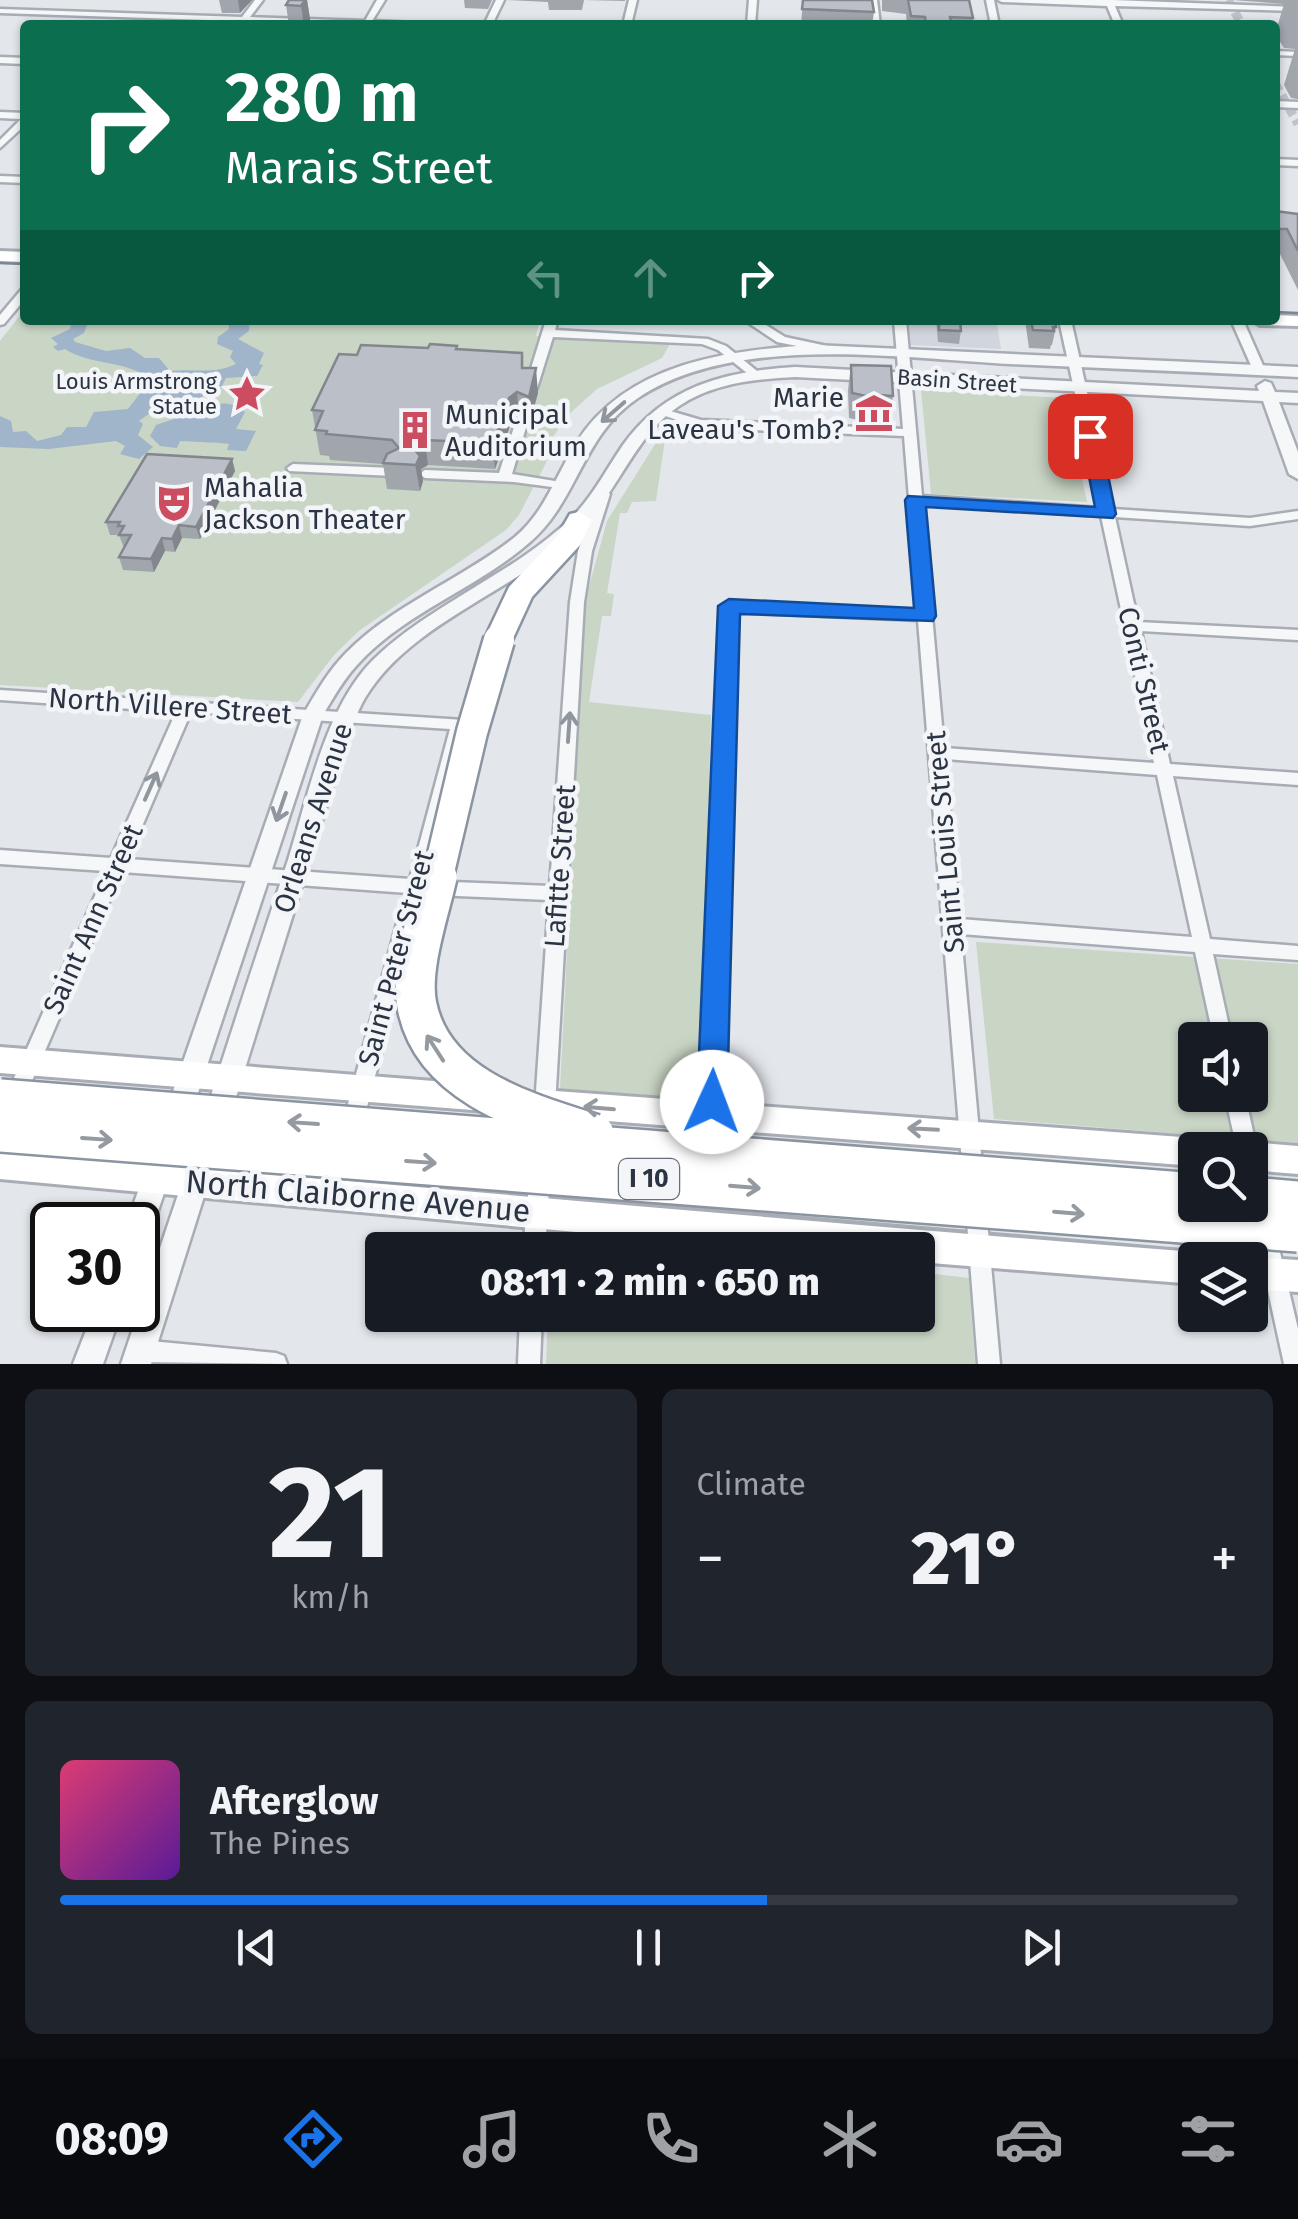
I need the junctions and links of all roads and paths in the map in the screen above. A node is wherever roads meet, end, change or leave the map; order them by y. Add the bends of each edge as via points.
1 (22, 0) edge
2 (141, 0) edge
3 (259, 0) edge
4 (1002, 0) edge
5 (1110, 2) edge
6 (1298, 10) edge
7 (5, 11) edge
8 (126, 16) junction
9 (0, 20) edge
10 (122, 20) edge
11 (203, 20) edge
12 (244, 20) edge
13 (20, 124) edge
14 (0, 146) edge
15 (20, 298) edge
16 (0, 322) edge
17 (758, 325) edge
18 (900, 325) edge
19 (1065, 325) edge
20 (1239, 325) edge
21 (550, 327) edge
22 (836, 351) junction
23 (732, 358) junction
24 (712, 362) junction
25 (1074, 362) junction
26 (904, 365) junction
27 (1260, 370) junction
28 (790, 372) junction
29 (1298, 372) edge
30 (756, 375) junction
31 (708, 386) junction
32 (531, 388) edge
33 (1081, 389) junction
34 (1270, 397) junction
35 (1298, 398) edge
36 (660, 412) junction
37 (520, 424) dead end
38 (909, 433) junction
39 (1294, 452) edge
40 (293, 468) dead end
41 (393, 472) edge
42 (425, 474) dead end
43 (1298, 474) edge
44 (504, 478) junction
45 (562, 486) junction
46 (607, 486) junction
47 (915, 500) junction
48 (1106, 514) junction
49 (1298, 515) edge
50 (579, 520) junction
51 (411, 613) junction
52 (925, 616) junction
53 (432, 626) junction
54 (1132, 626) junction
55 (1298, 635) edge
56 (0, 695) edge
57 (186, 707) junction
58 (312, 715) junction
59 (346, 717) junction
60 (459, 724) joint
61 (938, 754) junction
62 (1164, 768) junction
63 (1298, 779) edge
64 (0, 857) edge
65 (116, 865) junction
66 (258, 875) junction
67 (293, 878) junction
68 (416, 887) junction
69 (559, 893) junction
70 (953, 926) junction
71 (1202, 946) junction
72 (1298, 953) edge
73 (1219, 1022) edge
74 (0, 1060) edge
75 (31, 1062) junction
76 (190, 1075) junction
77 (230, 1078) junction
78 (360, 1087) junction
79 (0, 1099) edge
80 (545, 1104) junction
81 (712, 1117) junction
82 (0, 1132) edge
83 (970, 1132) junction
84 (644, 1150) junction
85 (1178, 1150) edge
86 (1268, 1158) edge
87 (1298, 1160) edge
88 (0, 1165) edge
89 (156, 1179) junction
90 (196, 1182) junction
91 (1178, 1192) edge
92 (337, 1194) junction
93 (1268, 1198) edge
94 (1298, 1201) edge
95 (148, 1202) edge
96 (536, 1212) junction
97 (1263, 1222) edge
98 (535, 1232) edge
99 (1298, 1232) edge
100 (980, 1249) junction
101 (1178, 1266) edge
102 (1274, 1275) edge
103 (100, 1332) edge
104 (530, 1332) edge
105 (138, 1358) edge
106 (88, 1364) edge
107 (276, 1364) edge
108 (528, 1364) edge
109 (989, 1364) edge
110 (1295, 1364) edge

1 - 7 street
2 - 8 street
3 - 12 street
4 - 5 street
5 - 6 street
7 - 8 street
7 - 9 street
8 - 10 street
8 - 11 street
13 - 14 street
15 - 16 street
17 - 22 street via 782,340
18 - 26 street, Saint Louis Street
19 - 25 street, Conti Street
20 - 27 street
21 - 23 street via 704,340
21 - 32 street
22 - 23 street, Orleans Avenue
22 - 26 street, Basin Street
22 - 28 street via 864,355 874,367
23 - 24 street, Orleans Avenue
23 - 30 street
24 - 31 street via 719,375
24 -> 45 street, Orleans Avenue via 665,378 612,412 588,438
25 - 26 street, Basin Street
25 - 27 street, Basin Street
25 - 33 street, Conti Street
26 - 28 street, Basin Street
26 - 33 street, Basin Street via 924,378
26 - 38 street, Saint Louis Street
27 - 29 street, Basin Street
27 - 34 street
28 - 30 street, Orleans Avenue
30 - 31 street, Orleans Avenue
31 - 36 street, Orleans Avenue
33 - 34 street, Basin Street
33 - 48 street, Conti Street
34 - 35 street, Basin Street
34 - 39 street
36 - 38 street via 700,424
36 - 46 street, Orleans Avenue
37 - 44 street
38 - 47 street, Saint Louis Street
39 - 43 street
40 - 41 street
42 - 44 street
44 - 45 street
45 - 51 street, Orleans Avenue via 528,535
46 - 50 street, Orleans Avenue
69 -> 46 street, Lafitte Street via 576,602
47 - 48 street
47 - 52 street, Saint Louis Street
48 - 49 street via 1250,522
48 - 54 street, Conti Street
50 - 53 street, Orleans Avenue
84 -> 50 highway, bridge via 500,1102 444,1062 416,1004 420,950 499,640 518,593 570,539
51 - 53 street
51 - 58 street, Orleans Avenue via 355,655
52 - 61 street, Saint Louis Street
52 - 81 street via 729,606
53 - 59 street, Orleans Avenue via 375,671
54 - 55 street
54 - 62 street, Conti Street
56 - 57 street, North Villere Street
57 - 58 street, North Villere Street
65 -> 57 street, Saint Ann Street
58 - 59 street, North Villere Street
58 -> 66 street, Orleans Avenue
59 - 60 street, North Villere Street
59 - 67 street, Orleans Avenue
60 - 68 street, Saint Peter Street
61 - 62 street
61 - 70 street, Saint Louis Street
62 - 63 street
62 - 71 street, Conti Street
64 - 65 street
65 - 66 street
65 - 75 street, Saint Ann Street
66 - 67 street
66 - 76 street, Orleans Avenue
67 - 68 street
67 - 77 street, Orleans Avenue
68 - 69 street
68 - 78 street, Saint Peter Street
69 - 80 street, Lafitte Street
70 - 71 street
70 - 83 street, Saint Louis Street
71 - 72 street
71 - 73 street, Conti Street
74 - 75 main road
75 - 76 main road
75 - 82 street, Saint Ann Street
76 - 77 main road
76 - 89 street, Orleans Avenue
77 - 78 main road
77 - 90 street, Orleans Avenue
78 - 80 main road
78 - 92 street, Saint Peter Street
84 -> 79 highway, I 10, bridge
81 -> 80 main road
80 - 96 street, Lafitte Street
83 -> 81 main road
82 -> 99 highway, I 10, bridge
83 - 85 main road
83 - 100 street, Saint Louis Street
84 - 91 highway, I 10, bridge
86 - 87 main road
88 - 89 main road, North Claiborne Avenue
89 - 90 main road, North Claiborne Avenue
89 - 95 street, Orleans Avenue
90 - 92 main road, North Claiborne Avenue
90 - 105 street, Orleans Avenue
92 - 96 main road, North Claiborne Avenue
93 - 94 highway, bridge
96 - 98 street, Lafitte Street
96 - 100 main road, North Claiborne Avenue
97 - 102 street
100 - 101 main road, North Claiborne Avenue
100 - 109 street, Saint Louis Street
102 - 110 street
103 - 106 street
104 - 108 street
105 - 107 street

